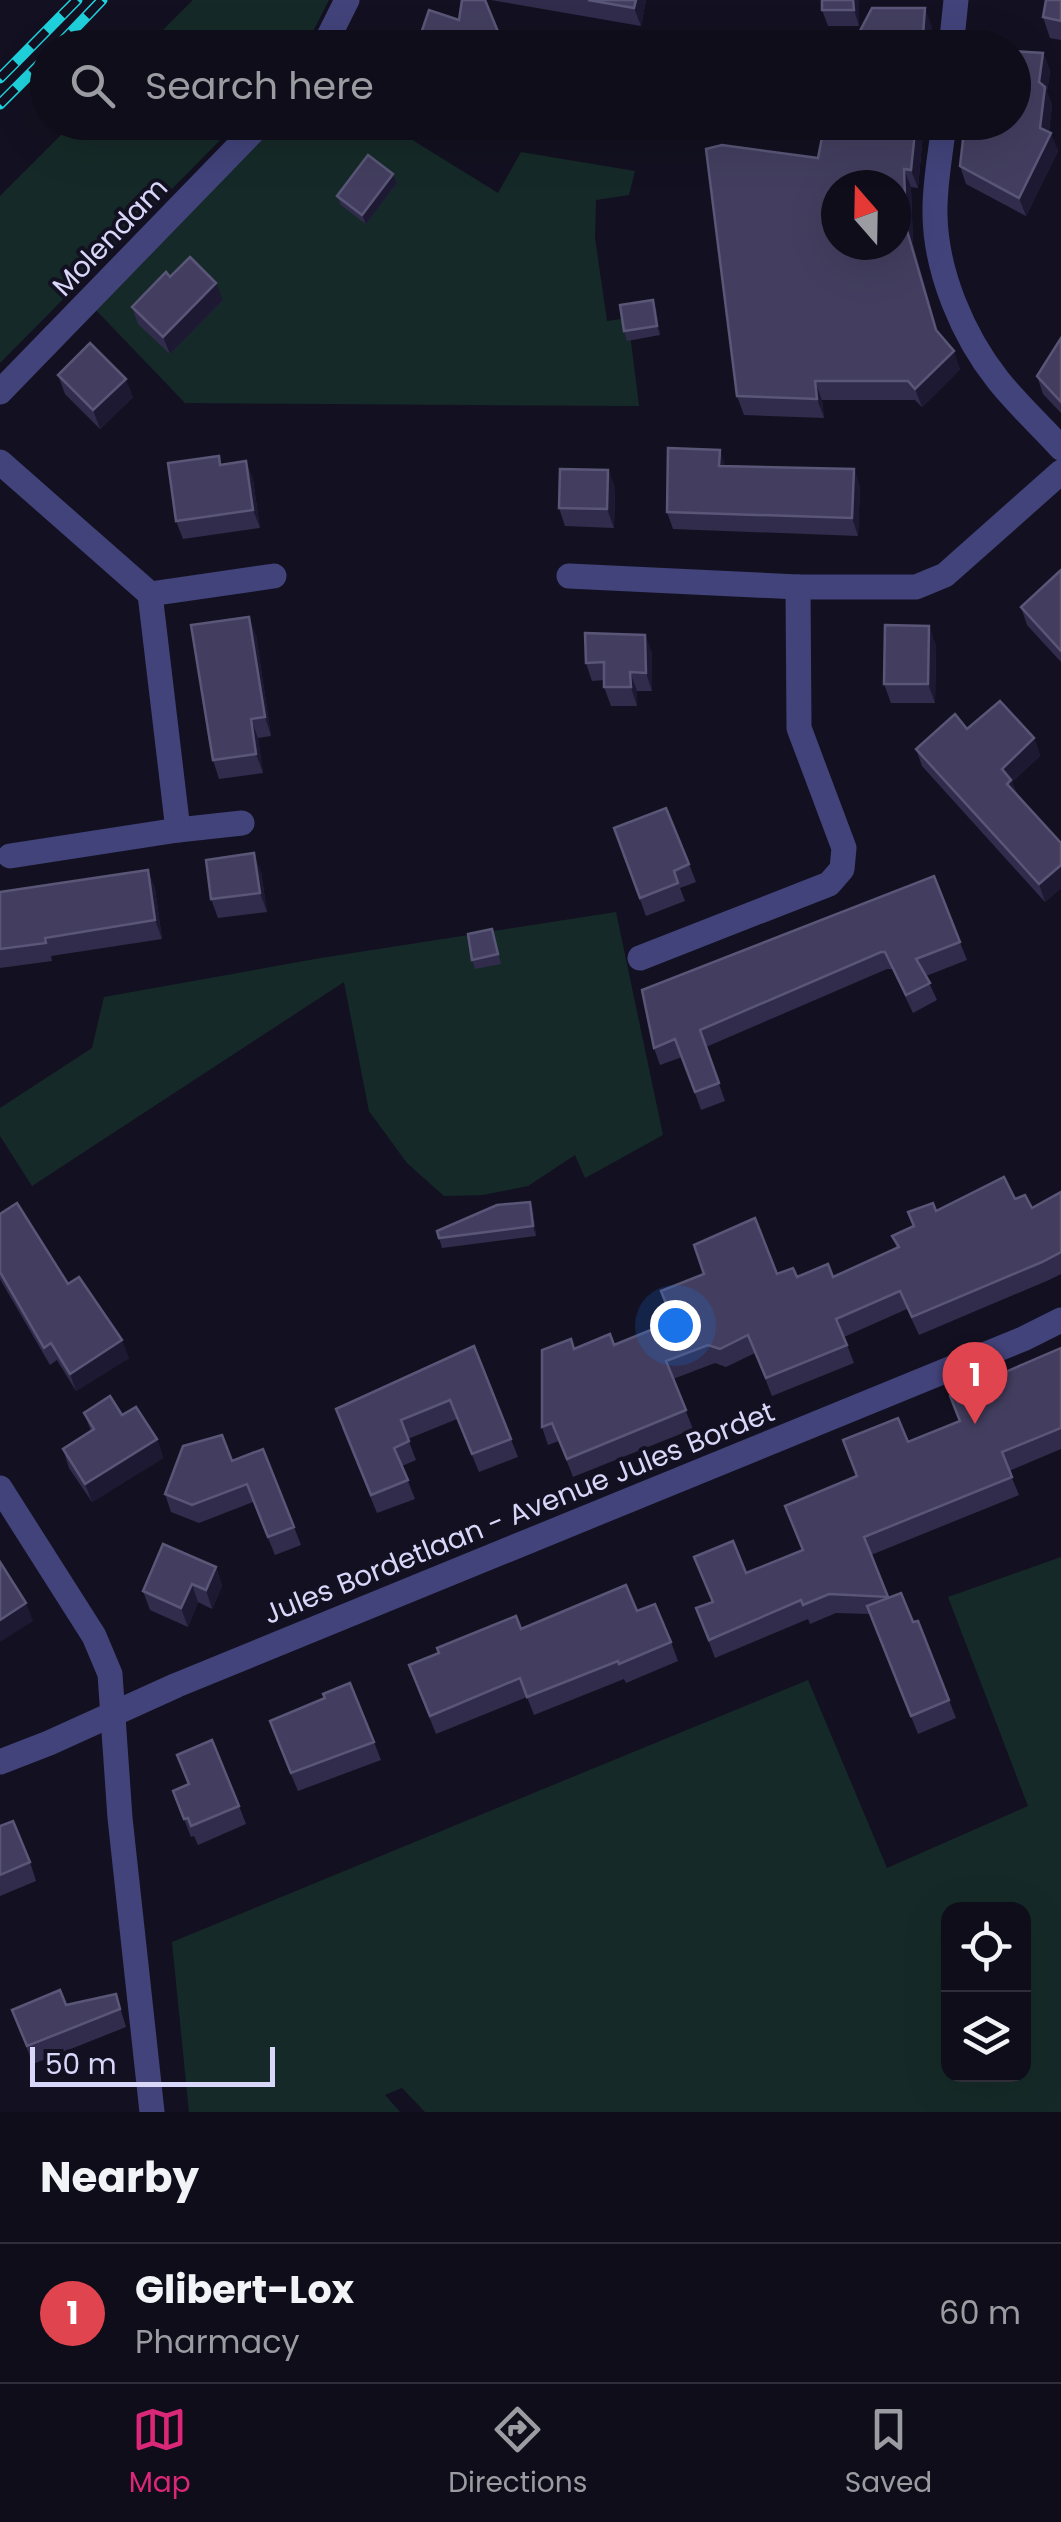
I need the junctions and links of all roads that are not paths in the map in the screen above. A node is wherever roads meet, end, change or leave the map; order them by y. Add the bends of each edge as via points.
1 (347, 0) edge
2 (956, 0) edge
3 (331, 30) edge
4 (953, 30) edge
5 (245, 140) edge
6 (942, 140) edge
7 (0, 392) edge
8 (1061, 448) edge
9 (0, 462) edge
10 (1061, 472) edge
11 (274, 576) dead end
12 (569, 576) dead end
13 (798, 587) junction
14 (150, 594) junction
15 (242, 823) dead end
16 (178, 830) junction
17 (10, 856) dead end
18 (640, 958) dead end
19 (1061, 1320) edge
20 (0, 1488) edge
21 (113, 1712) junction
22 (0, 1762) edge
23 (152, 2112) edge

1 - 3 street
2 - 4 street
5 - 7 street, Molendam
6 - 8 street via 935,215 954,301 998,379
9 - 14 street
10 - 13 street via 945,576 916,588
11 - 14 street
12 - 13 street
13 - 18 street via 799,728 844,848 842,869 829,884
14 - 16 street
15 - 16 street
16 - 17 street
19 - 21 street, Jules Bordetlaan - Avenue Jules Bordet
20 - 21 street via 103,1654
21 - 22 street, Jules Bordetlaan - Avenue Jules Bordet
21 - 23 street

